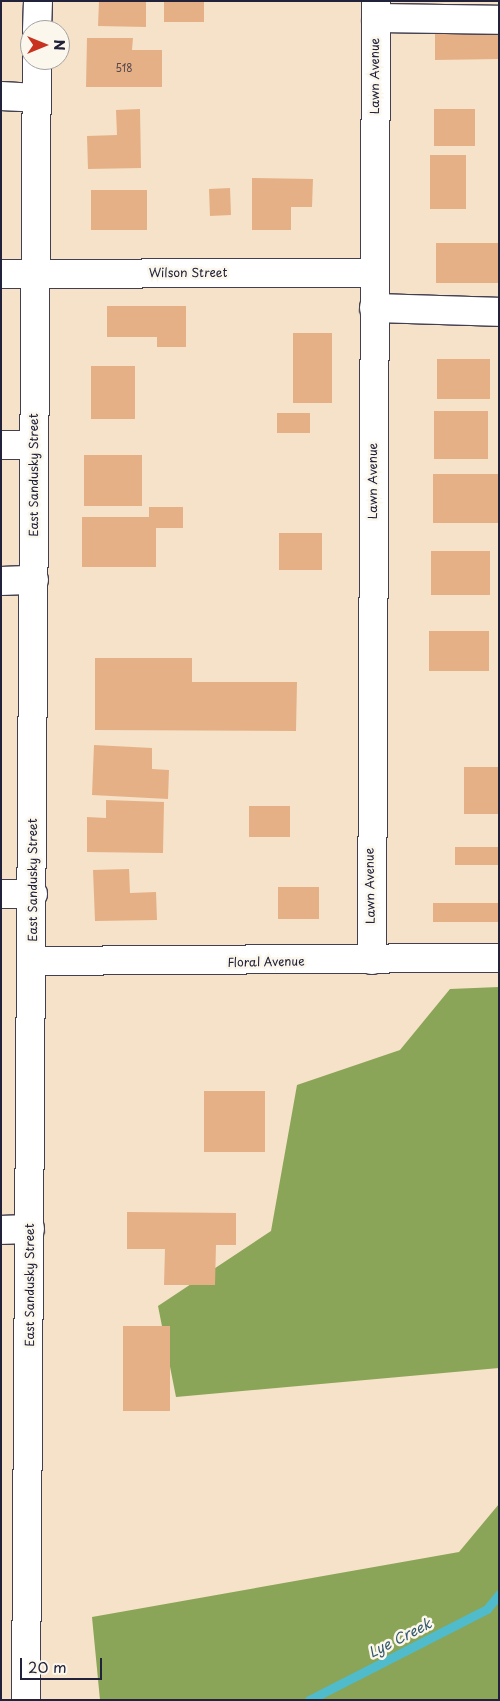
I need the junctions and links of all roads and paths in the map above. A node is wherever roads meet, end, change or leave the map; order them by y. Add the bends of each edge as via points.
1 (38, 1) edge
2 (376, 10) edge
3 (38, 20) edge
4 (499, 20) edge
5 (37, 70) edge
6 (1, 96) edge
7 (36, 98) junction
8 (374, 273) junction
9 (1, 274) edge
10 (35, 274) junction
11 (374, 308) junction
12 (499, 312) edge
13 (1, 445) edge
14 (34, 445) junction
15 (34, 580) junction
16 (1, 581) edge
17 (1, 894) edge
18 (33, 894) junction
19 (499, 958) edge
20 (372, 960) junction
21 (32, 961) junction
22 (30, 1229) junction
23 (1, 1230) edge
24 (26, 1700) edge

1 - 3 street
2 - 4 street
2 - 8 street, Lawn Avenue
5 - 7 street, East Sandusky Street
6 - 7 street
7 - 10 street, East Sandusky Street
8 - 10 street, Wilson Street
8 - 11 street, Lawn Avenue
9 - 10 street, Wilson Street
10 - 14 street, East Sandusky Street
11 - 12 street
11 - 20 street, Lawn Avenue
13 - 14 street
14 - 15 street, East Sandusky Street
15 - 16 street
15 - 18 street, East Sandusky Street
17 - 18 street
18 - 21 street, East Sandusky Street
19 - 20 street, Floral Avenue
20 - 21 street, Floral Avenue
21 - 22 street, East Sandusky Street
22 - 23 street
22 - 24 street, East Sandusky Street

